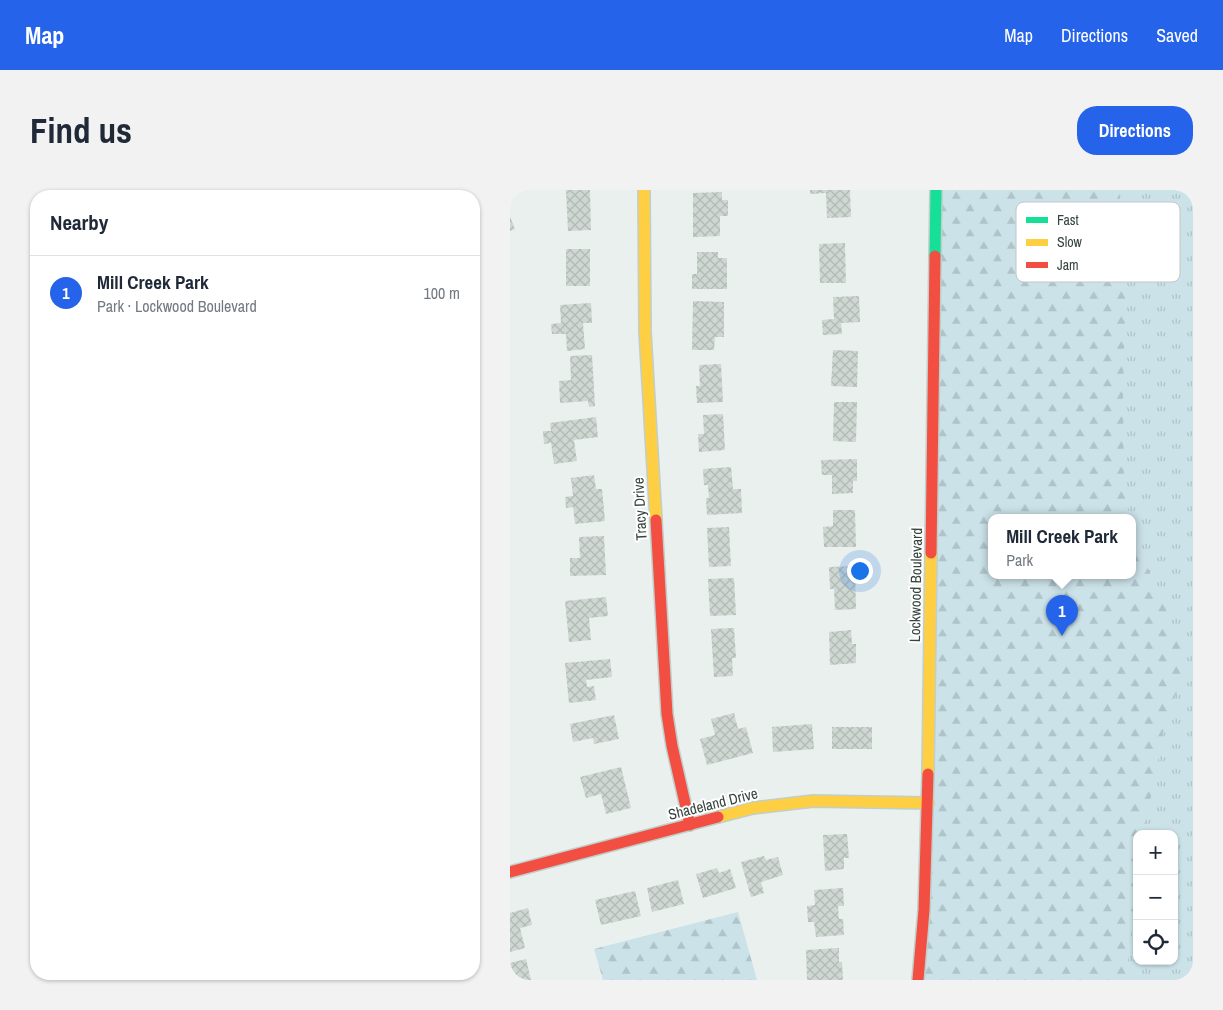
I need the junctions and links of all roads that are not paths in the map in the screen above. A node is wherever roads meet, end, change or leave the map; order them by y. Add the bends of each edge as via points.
1 (644, 190) edge
2 (936, 190) edge
3 (928, 803) junction
4 (690, 825) junction
5 (510, 872) edge
6 (918, 980) edge

1 - 4 street, Tracy Drive via 645,332 667,714
2 - 3 street, Lockwood Boulevard
3 - 4 street, Shadeland Drive via 790,803 753,808
3 - 6 street, Lockwood Boulevard
4 - 5 street, Shadeland Drive

